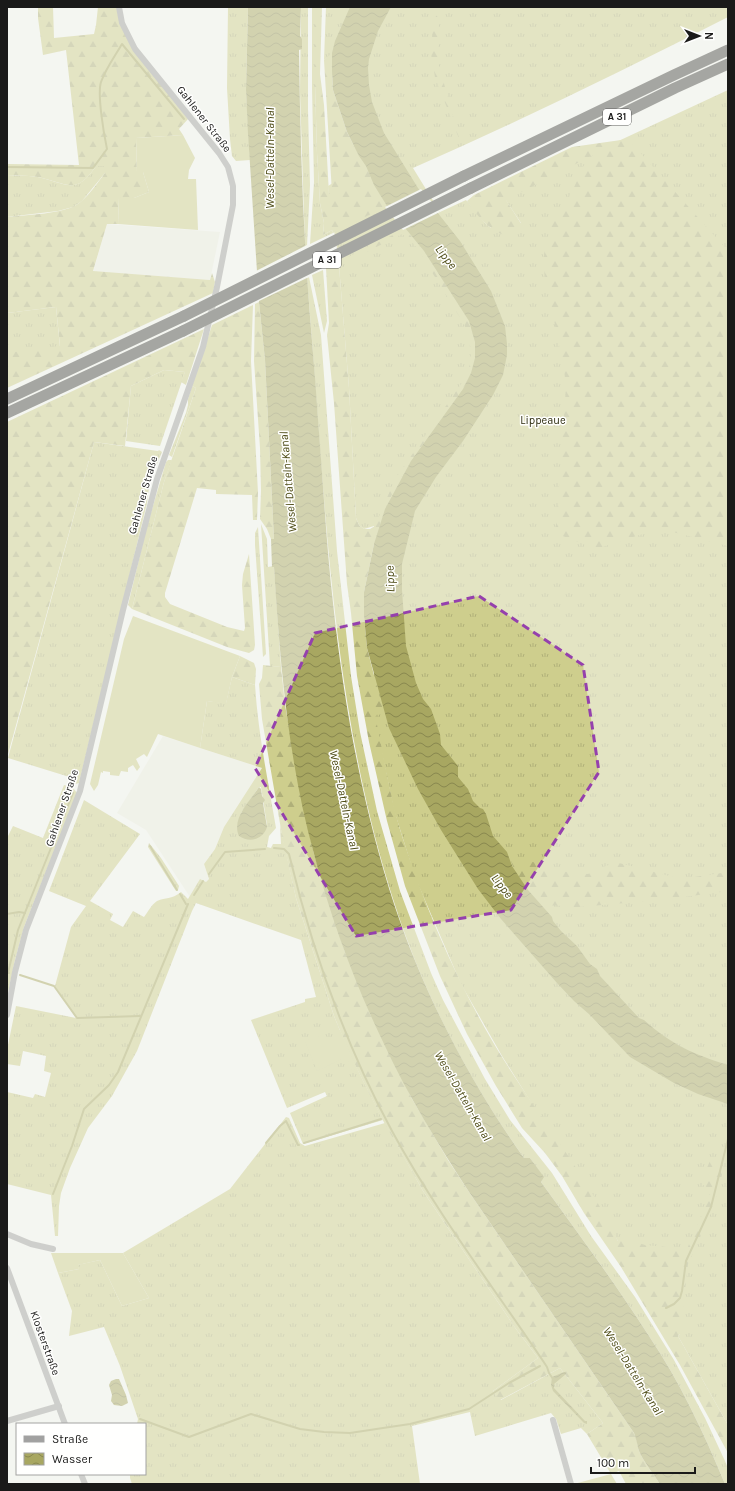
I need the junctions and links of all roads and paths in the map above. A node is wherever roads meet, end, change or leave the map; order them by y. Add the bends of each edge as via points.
1 (119, 7) edge
2 (728, 50) edge
3 (728, 64) edge
4 (7, 399) edge
5 (7, 413) edge
6 (7, 1015) edge
7 (7, 1234) edge
8 (53, 1249) dead end
9 (7, 1268) edge
10 (59, 1406) junction
11 (553, 1420) dead end
12 (7, 1421) edge
13 (65, 1423) edge
14 (570, 1484) edge

1 - 6 street, Gahlener Straße via 122,23 135,49 228,167 233,186 233,205 203,347 157,479 80,792 26,930
2 - 4 highway, A 31, bridge via 464,176 184,316
3 - 5 highway, A 31, bridge via 183,331
7 - 8 street via 31,1244
9 - 10 street, Klosterstraße
10 - 12 street
10 - 13 street, Klosterstraße
11 - 14 street

